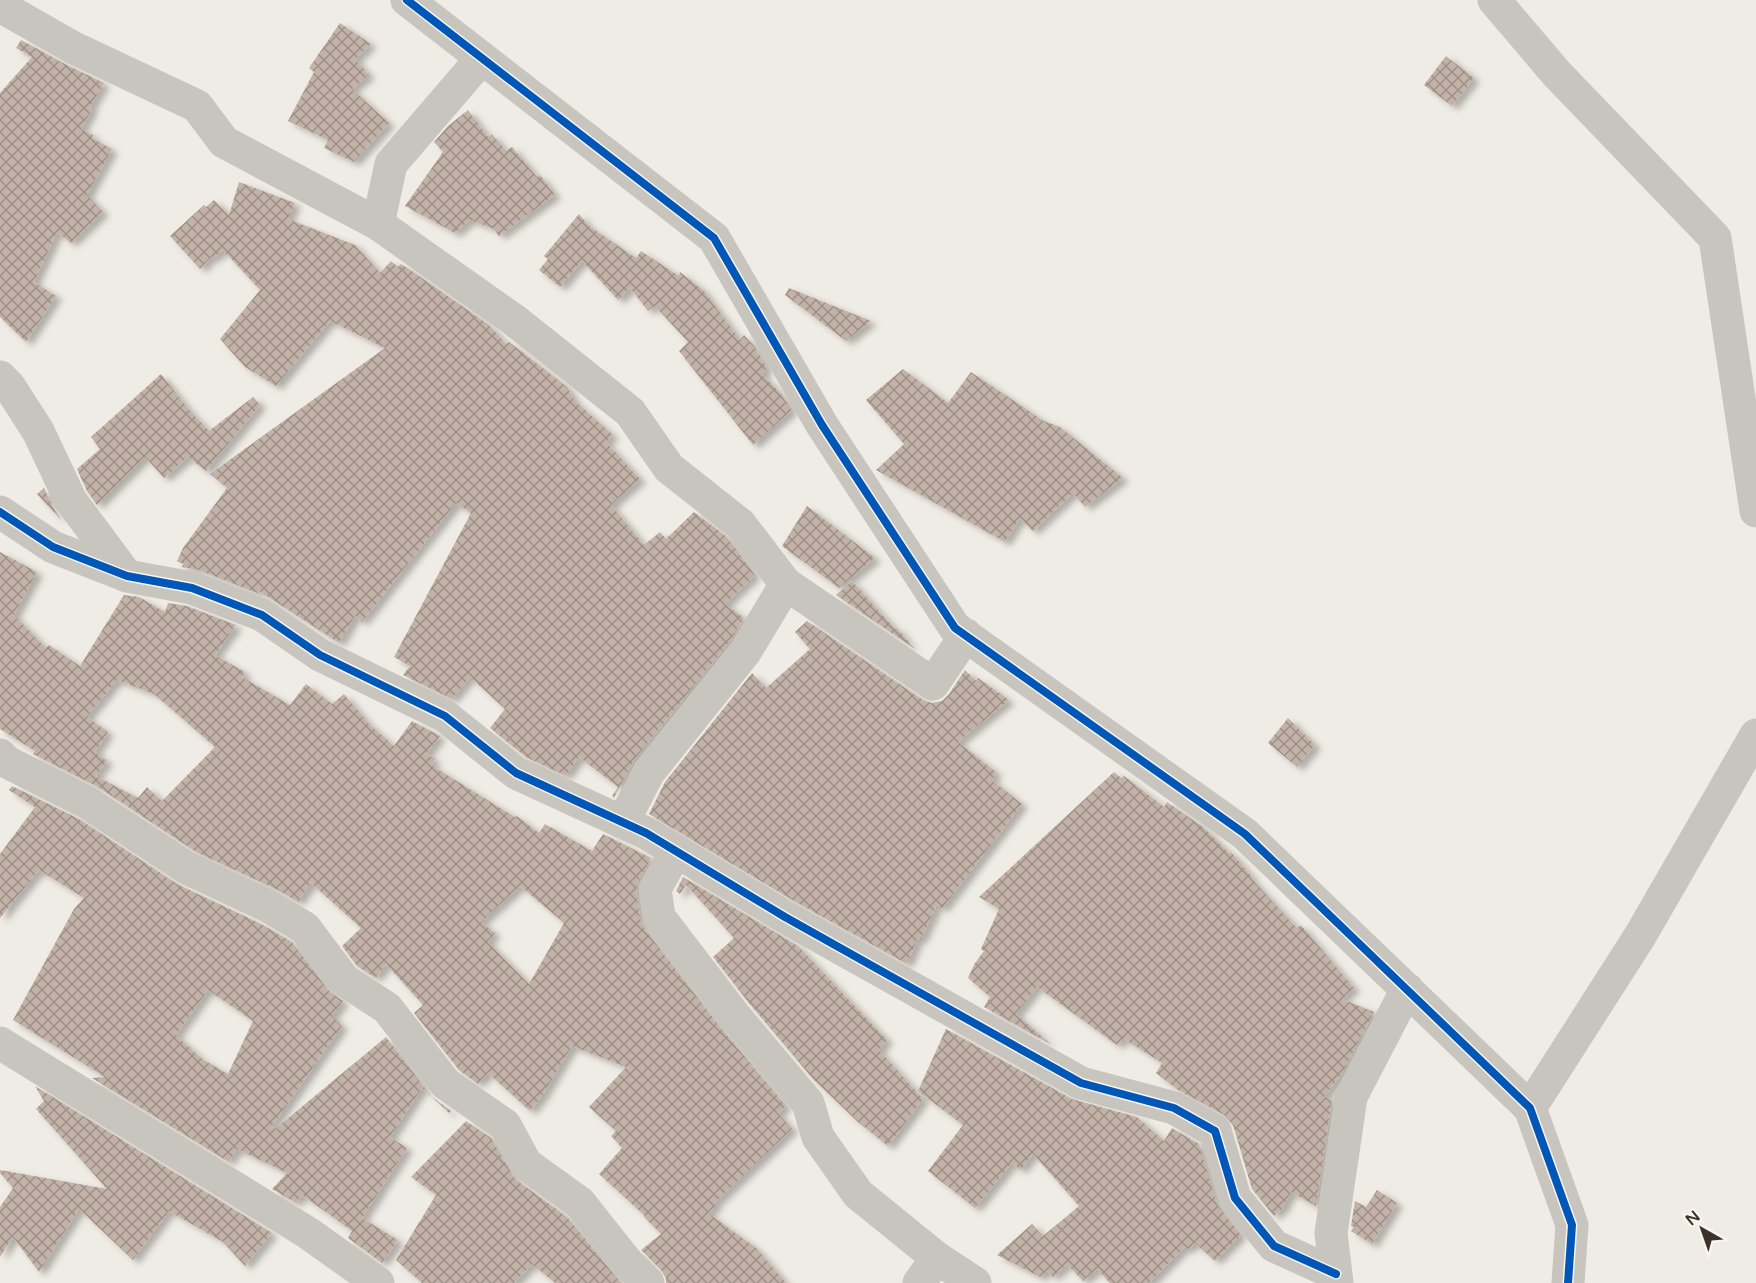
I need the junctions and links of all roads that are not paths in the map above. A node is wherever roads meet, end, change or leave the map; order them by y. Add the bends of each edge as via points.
1 (406, 0) edge
2 (1494, 0) edge
3 (0, 6) edge
4 (482, 58) junction
5 (378, 224) junction
6 (3, 391) edge
7 (1756, 511) edge
8 (1, 514) edge
9 (127, 576) junction
10 (786, 584) junction
11 (966, 635) junction
12 (1756, 735) edge
13 (0, 755) edge
14 (623, 822) junction
15 (676, 851) junction
16 (1407, 989) junction
17 (0, 1043) edge
18 (1530, 1108) junction
19 (928, 1270) edge
20 (1337, 1279) edge
21 (378, 1283) edge
22 (648, 1283) edge
23 (975, 1283) edge
24 (1568, 1283) edge

1 - 4 street
2 - 7 street via 1557,74 1715,238
3 - 5 street via 74,48 197,106 224,142
4 - 5 street via 391,164
4 - 11 street via 714,238 822,425 955,628
5 - 10 street via 513,320 630,412 669,468 740,524
6 - 9 street via 38,431 71,501
8 - 9 street via 53,547
9 - 14 street via 192,588 262,615 320,655 445,716 516,773
10 - 11 street via 933,684
10 - 14 street via 745,652 649,772
11 - 16 street via 1245,834
12 - 18 street via 1640,936
13 - 22 street via 88,803 187,868 305,928 344,980 387,1008 446,1084 505,1125 526,1164 580,1203
14 - 15 street
15 - 19 street via 655,888 659,917 808,1103 818,1137 858,1194
15 - 20 street via 785,917 1081,1083 1174,1108 1215,1131 1235,1198 1274,1246
16 - 18 street
16 - 20 street via 1351,1097 1331,1233
17 - 21 street via 308,1233
18 - 24 street via 1572,1225
19 - 23 street

